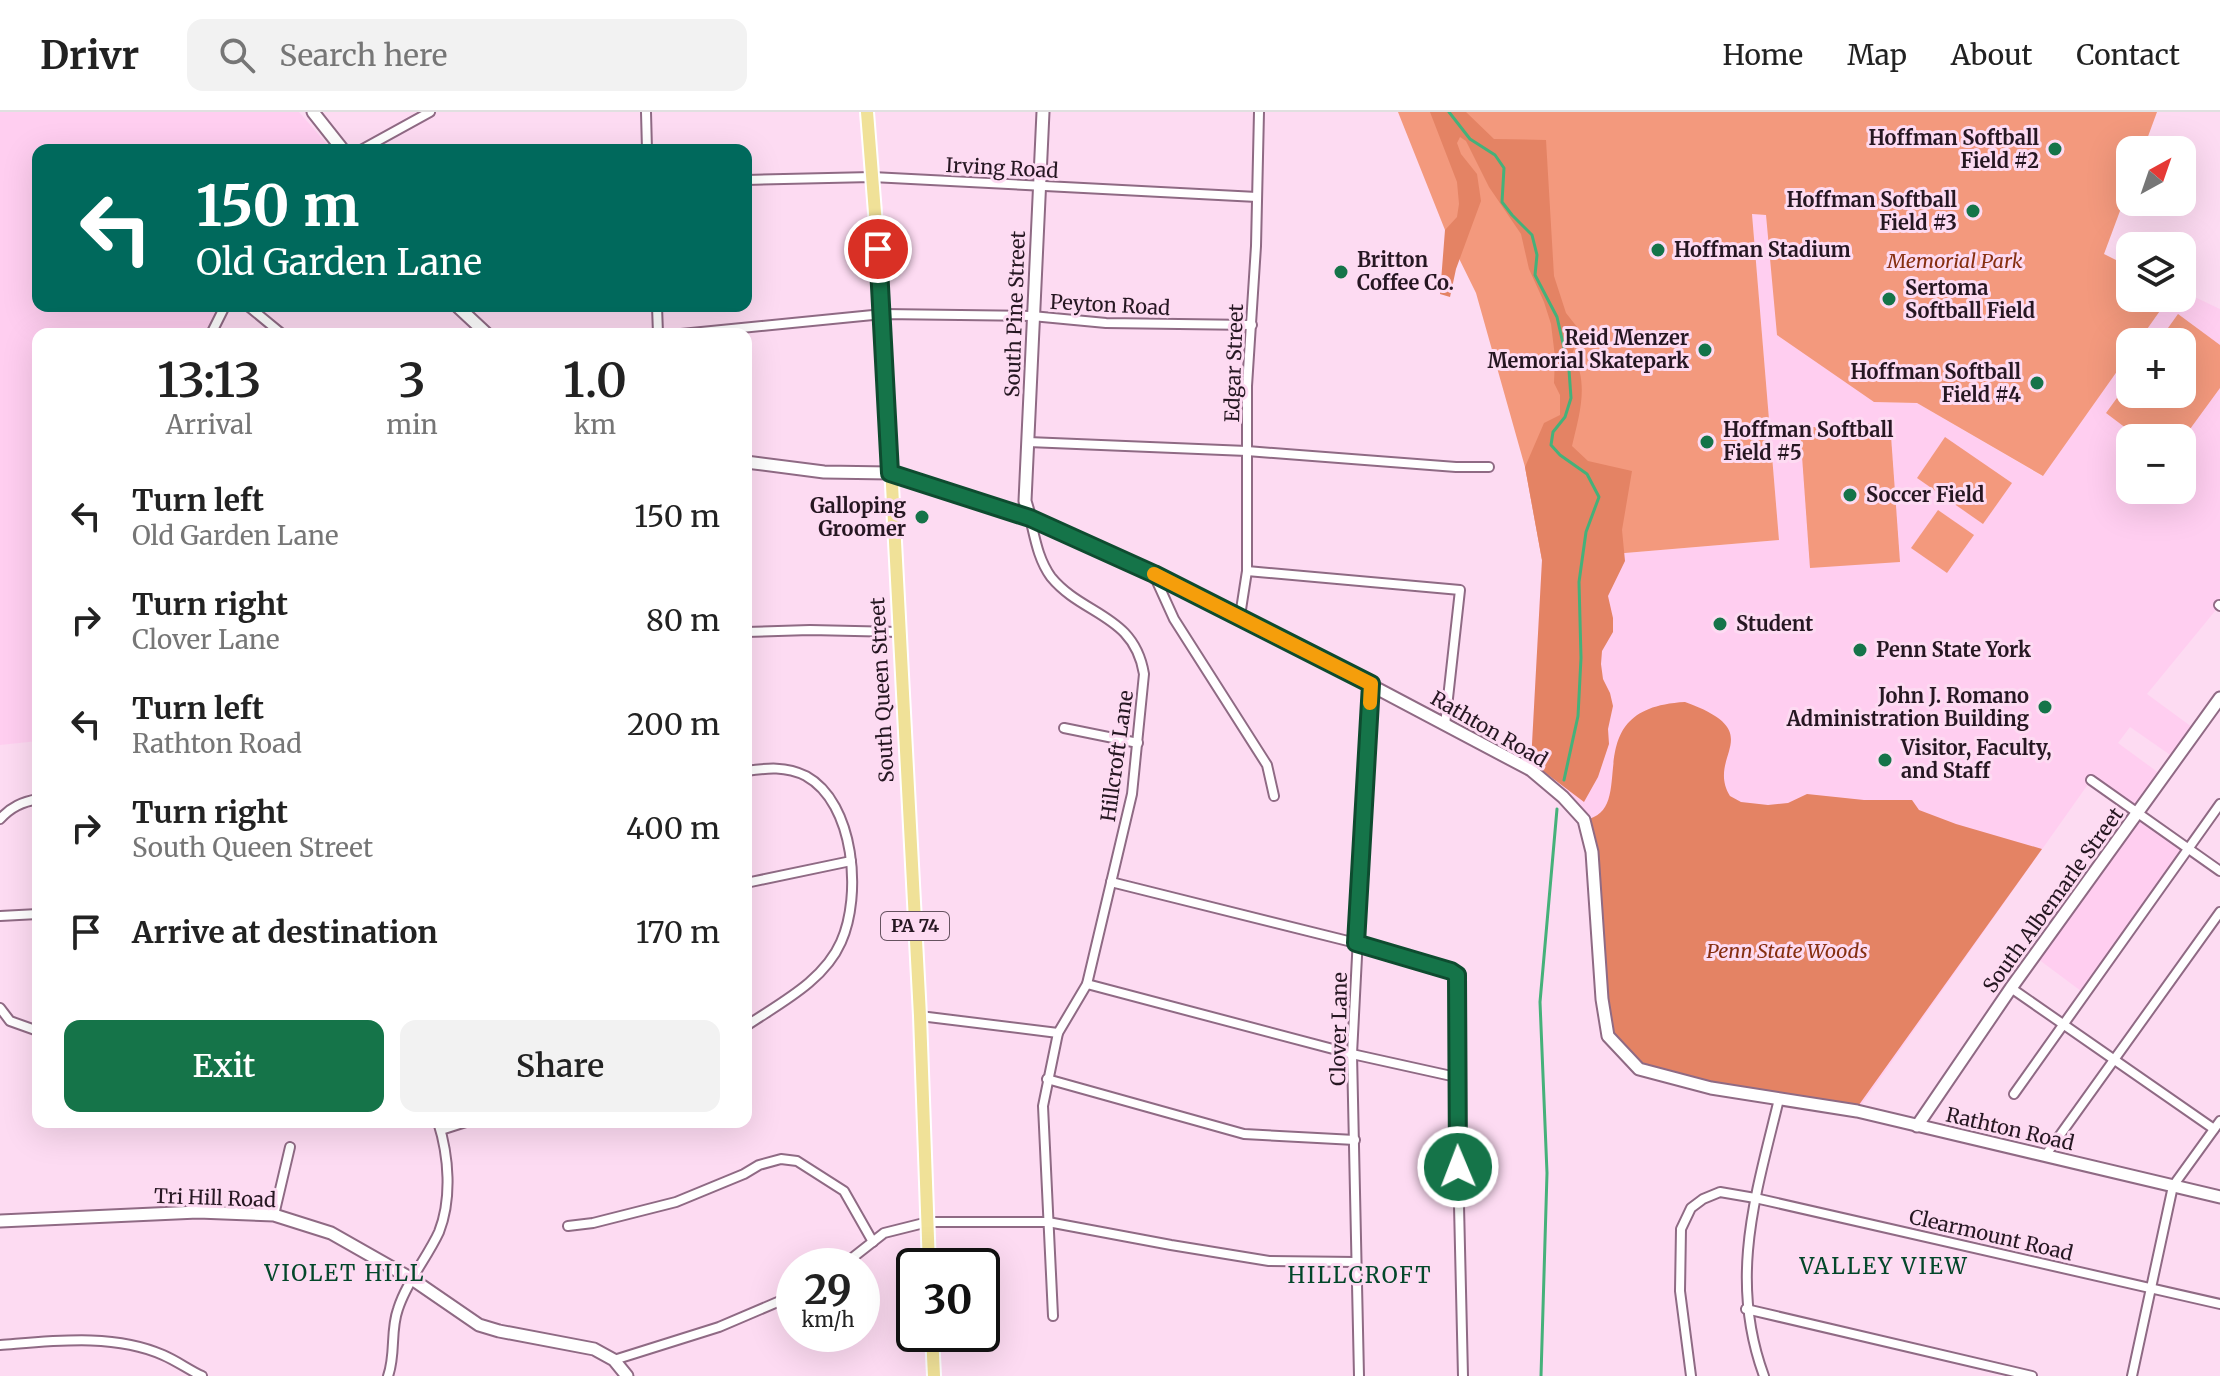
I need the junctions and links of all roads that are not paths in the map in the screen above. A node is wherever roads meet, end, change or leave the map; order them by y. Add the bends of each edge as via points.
1 (313, 112) edge
2 (430, 112) edge
3 (646, 112) edge
4 (867, 112) edge
5 (1043, 112) edge
6 (1259, 112) edge
7 (338, 144) edge
8 (372, 144) edge
9 (647, 144) edge
10 (872, 177) junction
11 (752, 180) edge
12 (1039, 186) junction
13 (1257, 197) junction
14 (255, 312) edge
15 (463, 312) edge
16 (883, 314) junction
17 (1032, 316) junction
18 (1252, 325) junction
19 (275, 328) edge
20 (481, 328) edge
21 (742, 328) edge
22 (1028, 442) junction
23 (1247, 451) junction
24 (752, 463) edge
25 (1489, 467) dead end
26 (890, 473) junction
27 (1030, 518) junction
28 (1247, 571) junction
29 (1154, 574) junction
30 (1240, 616) junction
31 (752, 632) edge
32 (899, 632) junction
33 (1371, 684) junction
34 (2220, 698) edge
35 (1445, 725) junction
36 (1064, 728) dead end
37 (1138, 743) junction
38 (752, 771) edge
39 (2091, 780) dead end
40 (1274, 796) dead end
41 (32, 800) edge
42 (2220, 804) edge
43 (2137, 813) junction
44 (0, 819) edge
45 (2188, 849) junction
46 (851, 861) junction
47 (2220, 871) edge
48 (752, 882) edge
49 (1111, 882) junction
50 (2220, 912) edge
51 (32, 914) edge
52 (0, 916) edge
53 (1356, 943) junction
54 (1087, 984) junction
55 (2011, 988) junction
56 (0, 1008) edge
57 (920, 1016) junction
58 (752, 1022) edge
59 (2063, 1025) junction
60 (32, 1030) edge
61 (1058, 1033) junction
62 (1352, 1054) junction
63 (2114, 1060) junction
64 (1456, 1077) junction
65 (1047, 1079) junction
66 (2014, 1094) dead end
67 (1779, 1099) junction
68 (2220, 1121) edge
69 (1917, 1126) junction
70 (440, 1128) edge
71 (2214, 1129) junction
72 (1355, 1140) junction
73 (290, 1147) dead end
74 (2045, 1156) junction
75 (2173, 1186) junction
76 (2220, 1197) edge
77 (1755, 1198) junction
78 (274, 1215) junction
79 (0, 1221) edge
80 (928, 1222) junction
81 (1048, 1222) junction
82 (568, 1226) dead end
83 (873, 1242) junction
84 (865, 1248) edge
85 (929, 1248) edge
86 (1356, 1262) junction
87 (412, 1279) junction
88 (2151, 1287) junction
89 (776, 1303) edge
90 (2220, 1304) edge
91 (1746, 1309) junction
92 (1053, 1316) dead end
93 (0, 1345) edge
94 (933, 1352) edge
95 (614, 1360) junction
96 (190, 1374) edge
97 (202, 1376) edge
98 (388, 1376) edge
99 (627, 1376) edge
100 (934, 1376) edge
101 (1359, 1376) edge
102 (1463, 1376) edge
103 (1691, 1376) edge
104 (1764, 1376) edge
105 (2032, 1376) edge
106 (2132, 1376) edge

1 - 7 street
2 - 8 street
3 - 9 street
4 - 10 main road, South Queen Street / PA 74
5 - 12 street, South Pine Street
6 - 13 street, Edgar Street
10 - 11 street, Irving Road
10 - 12 street, Irving Road
10 - 16 main road, South Queen Street / PA 74
12 - 13 street, Irving Road
12 - 17 street, South Pine Street
13 - 18 street, Edgar Street
14 - 19 street
15 - 20 street
16 - 17 street, Peyton Road
16 - 21 street, Peyton Road
16 - 26 main road, South Queen Street / PA 74
17 - 18 street, Peyton Road
17 - 22 street, South Pine Street
18 - 23 street, Edgar Street
22 - 23 street
22 - 27 street, South Pine Street via 1025,501
23 - 25 street
23 - 28 street, Edgar Street
24 - 26 street, Rathton Road
26 - 27 street, Rathton Road
26 - 32 main road, South Queen Street / PA 74
27 - 29 street, Rathton Road
27 - 37 street, Hillcroft Lane via 1039,556 1052,578 1116,622 1141,656
28 - 30 street, Edgar Street
28 - 35 street via 1460,590
29 - 30 street, Rathton Road
29 - 40 street via 1174,619 1267,765
30 - 33 street, Rathton Road
31 - 32 street
32 - 57 main road, South Queen Street / PA 74
33 - 35 street, Rathton Road
33 - 53 street, Clover Lane
34 - 43 street, South Albemarle Street
35 - 67 street, Rathton Road via 1531,770 1584,820 1598,905 1608,1036 1639,1069 1685,1083
36 - 37 street
37 - 49 street, Hillcroft Lane
38 - 46 street via 783,768 807,776 828,795 841,819
39 - 43 street
41 - 44 street
42 - 45 street
43 - 45 street
43 - 55 street, South Albemarle Street
45 - 47 street
45 - 59 street
46 - 48 street
46 - 58 street via 853,903 842,942 814,979
49 - 53 street
49 - 54 street, Hillcroft Lane
50 - 63 street
51 - 52 street
53 - 62 street, Clover Lane
53 - 64 street via 1457,975
54 - 61 street, Hillcroft Lane
54 - 62 street
55 - 59 street
55 - 69 street, South Albemarle Street
56 - 60 street via 10,1021
57 - 61 street
57 - 80 main road, South Queen Street / PA 74
59 - 63 street
59 - 66 street
61 - 65 street, Hillcroft Lane
62 - 64 street
62 - 72 street, Clover Lane
63 - 71 street
63 - 74 street
64 - 102 street
65 - 72 street via 1244,1134
65 - 81 street, Hillcroft Lane via 1043,1106
67 - 69 street, Rathton Road
67 - 77 street
68 - 71 street
69 - 74 street, Rathton Road
70 - 87 street via 448,1171 445,1204 439,1231
71 - 75 street
72 - 86 street, Clover Lane
73 - 78 street
74 - 75 street, Rathton Road
75 - 76 street, Rathton Road
75 - 88 street
77 - 88 street, Clearmount Road
77 - 91 street via 1747,1240
77 - 103 street, Clearmount Road via 1720,1192 1703,1199 1691,1208 1681,1229 1680,1291
78 - 79 street, Tri Hill Road via 198,1212
78 - 87 street, Tri Hill Road via 331,1233
80 - 81 street
80 - 83 street via 884,1233
80 - 85 main road, South Queen Street / PA 74
81 - 86 street via 1269,1261
81 - 92 street, Hillcroft Lane
82 - 83 street via 676,1202 781,1159 797,1161 844,1191
83 - 84 street
86 - 101 street, Clover Lane
87 - 95 street, Tri Hill Road via 479,1325 594,1349
87 - 98 street via 397,1310
88 - 90 street, Clearmount Road
88 - 106 street
89 - 95 street
91 - 104 street
91 - 105 street
93 - 96 street via 59,1340 130,1344 163,1355
94 - 100 main road
95 - 99 street
96 - 97 street

